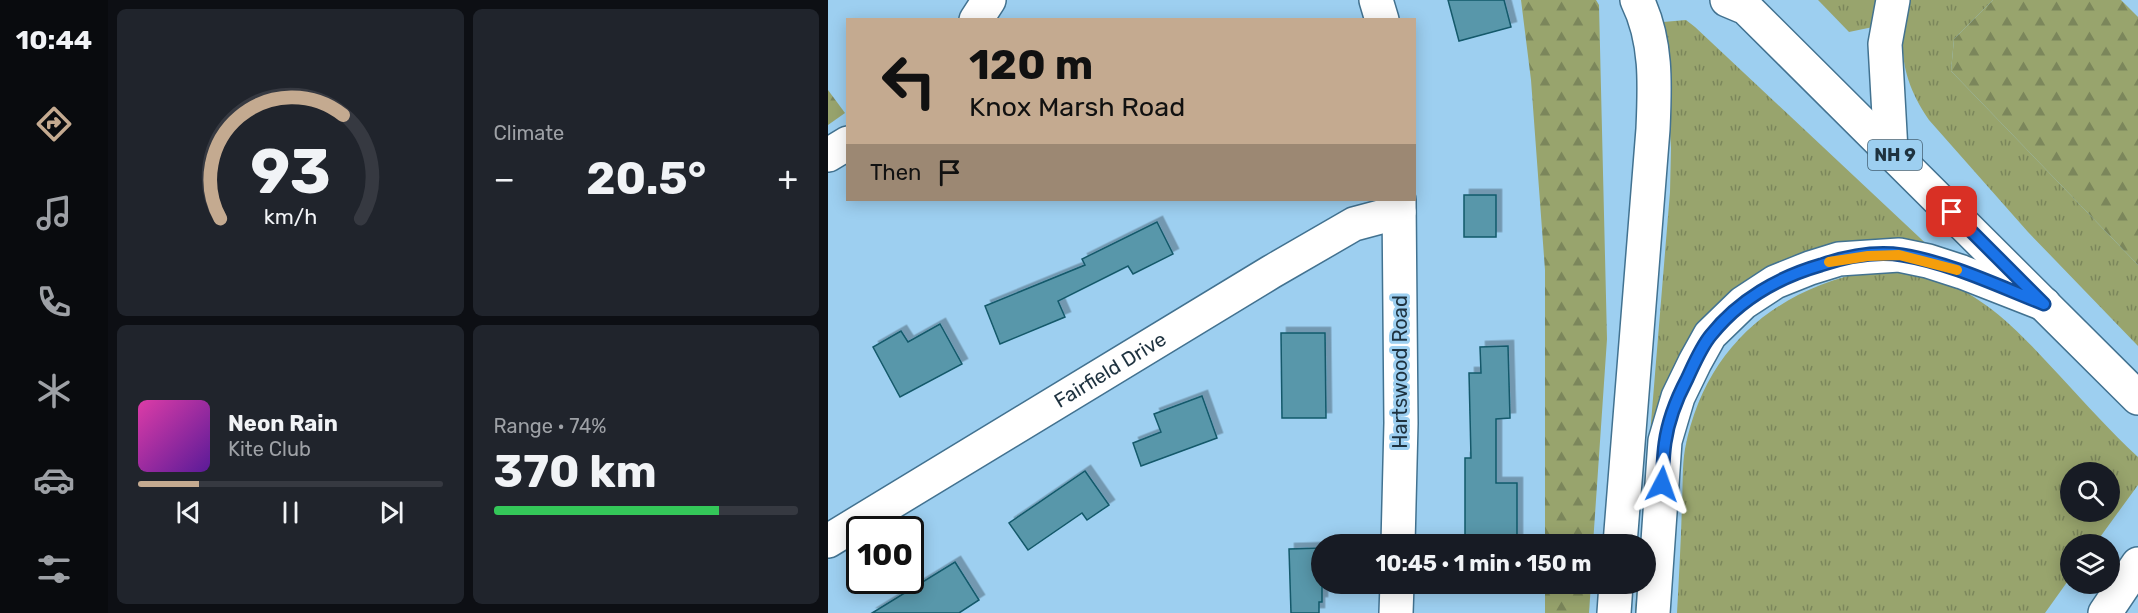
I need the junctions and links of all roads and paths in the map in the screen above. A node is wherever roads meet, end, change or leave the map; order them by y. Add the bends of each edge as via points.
1 (989, 0) edge
2 (1376, 0) edge
3 (1636, 0) edge
4 (1893, 0) edge
5 (1738, 3) edge
6 (977, 18) edge
7 (1381, 18) edge
8 (846, 144) edge
9 (1891, 151) junction
10 (828, 155) edge
11 (1399, 206) edge
12 (2044, 304) junction
13 (2138, 398) edge
14 (1398, 534) edge
15 (1621, 534) edge
16 (828, 541) edge
17 (2138, 564) edge
18 (1397, 594) edge
19 (1616, 594) edge
20 (1396, 613) edge
21 (1614, 613) edge
22 (1653, 613) edge
23 (2105, 613) edge

1 - 6 main road
2 - 7 main road
3 - 15 main road via 1649,37 1655,87
4 - 9 main road via 1885,44
5 - 9 main road, NH 9
8 - 10 main road
9 - 12 main road, NH 9
11 - 14 main road, Hartswood Road
11 - 16 main road, Fairfield Drive via 1354,224 1290,261
12 - 13 main road, NH 9
12 - 22 main road via 1962,272 1899,255 1839,259 1775,282 1743,303 1710,335 1678,397 1665,441
17 - 23 main road
18 - 20 main road
19 - 21 main road

